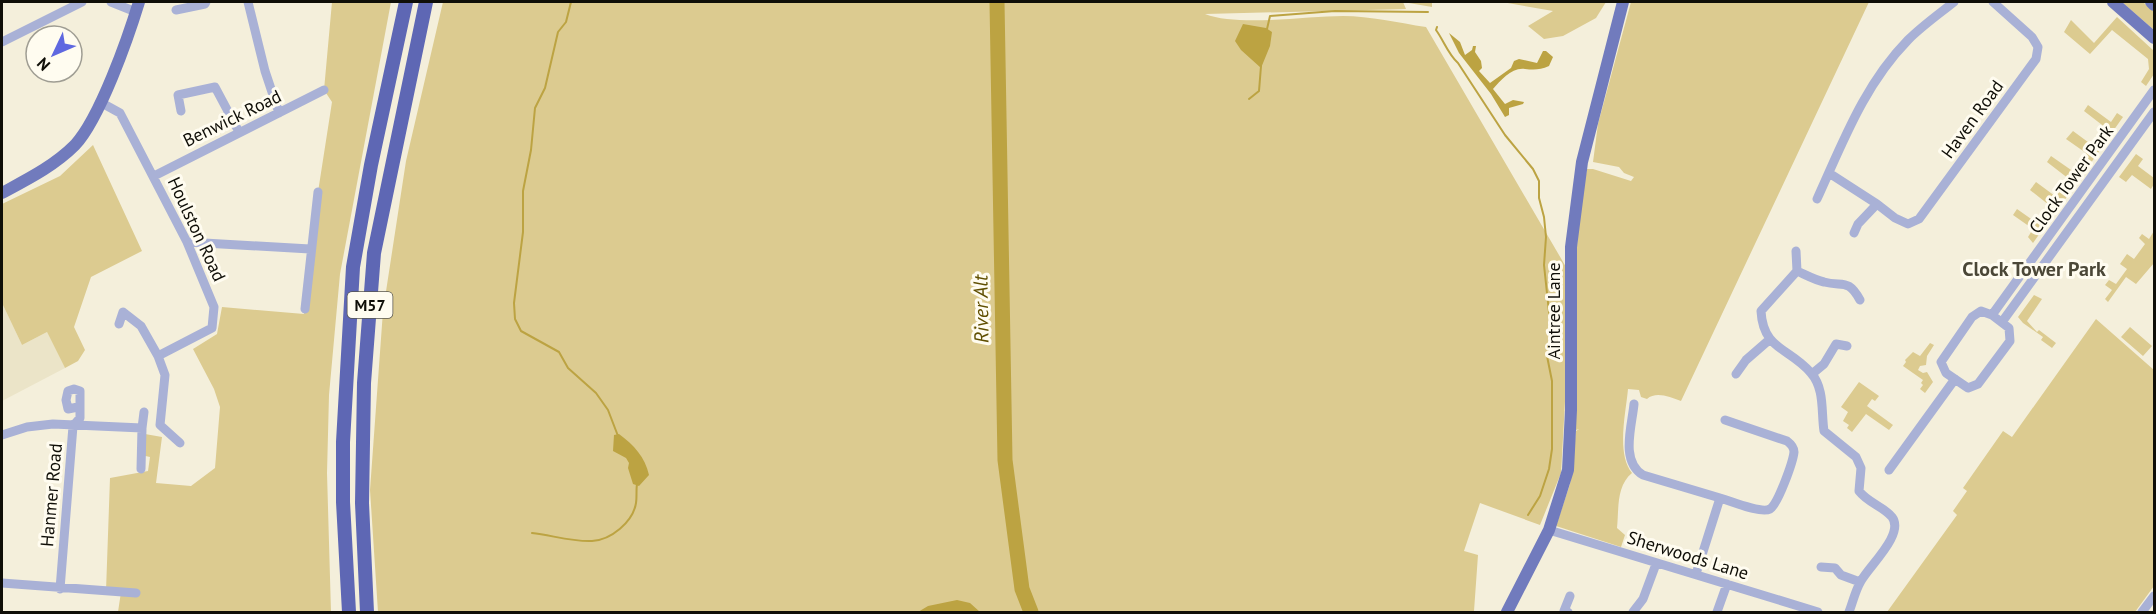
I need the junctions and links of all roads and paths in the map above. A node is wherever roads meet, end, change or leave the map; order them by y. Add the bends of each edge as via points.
1 (82, 2) edge
2 (111, 2) edge
3 (206, 2) edge
4 (248, 2) edge
5 (406, 2) edge
6 (426, 2) edge
7 (1623, 2) edge
8 (1954, 2) edge
9 (1993, 2) edge
10 (2114, 2) edge
11 (2151, 2) edge
12 (2154, 5) edge
13 (138, 7) edge
14 (176, 10) dead end
15 (2154, 38) edge
16 (2, 42) edge
17 (324, 90) dead end
18 (2154, 90) edge
19 (100, 102) junction
20 (2151, 102) edge
21 (181, 111) dead end
22 (2154, 112) edge
23 (279, 113) junction
24 (2127, 129) junction
25 (239, 132) junction
26 (2137, 136) junction
27 (2106, 158) junction
28 (2116, 165) junction
29 (1829, 172) junction
30 (154, 176) junction
31 (2085, 187) junction
32 (318, 192) dead end
33 (2, 193) edge
34 (2095, 195) junction
35 (1817, 199) dead end
36 (1877, 204) junction
37 (2071, 207) junction
38 (2081, 213) junction
39 (1854, 233) dead end
40 (2050, 236) junction
41 (187, 242) junction
42 (2060, 243) junction
43 (310, 249) junction
44 (1796, 251) dead end
45 (2028, 266) junction
46 (1797, 271) junction
47 (2038, 273) junction
48 (126, 300) dead end
49 (1860, 300) dead end
50 (305, 309) dead end
51 (123, 312) junction
52 (1992, 315) junction
53 (2002, 322) junction
54 (119, 324) dead end
55 (1769, 340) junction
56 (1848, 346) dead end
57 (158, 356) junction
58 (1736, 374) dead end
59 (1812, 374) junction
60 (1954, 379) junction
61 (1634, 404) dead end
62 (78, 407) dead end
63 (144, 412) dead end
64 (1725, 420) dead end
65 (73, 426) junction
66 (142, 428) junction
67 (2, 435) edge
68 (180, 443) dead end
69 (141, 469) dead end
70 (1889, 470) dead end
71 (1720, 498) junction
72 (1549, 530) junction
73 (1656, 564) junction
74 (1821, 567) dead end
75 (1696, 574) junction
76 (1860, 582) junction
77 (2, 583) edge
78 (1727, 584) junction
79 (60, 589) junction
80 (136, 593) dead end
81 (1570, 596) dead end
82 (2154, 596) edge
83 (1799, 610) edge
84 (349, 612) edge
85 (367, 612) edge
86 (1507, 612) edge
87 (1565, 612) edge
88 (1634, 612) edge
89 (1717, 612) edge
90 (1818, 612) edge
91 (1849, 612) edge
92 (2142, 612) edge

1 - 16 street
2 - 13 street
3 - 14 street
4 - 23 street
5 - 84 highway, M57 via 353,267 343,472
6 - 85 highway, M57 via 374,253 364,383 362,491
7 - 72 main road, Aintree Lane via 1582,162 1571,247 1568,470
8 - 29 street via 1893,56 1864,97
9 - 36 street, Haven Road via 2032,37 2038,47 2036,59 1919,219 1908,224
10 - 15 main road
11 - 12 main road
13 - 19 main road
17 - 23 street, Benwick Road
18 - 20 street, Clock Tower Park
19 - 30 street, Houlston Road via 120,114
19 - 33 main road via 84,133 68,151
20 - 24 street, Clock Tower Park
21 - 25 street via 178,95 215,87
22 - 26 street, Clock Tower Park
23 - 25 street, Benwick Road
24 - 26 street
24 - 27 street, Clock Tower Park
25 - 30 street, Benwick Road
26 - 28 street, Clock Tower Park
27 - 28 street
27 - 31 street, Clock Tower Park
28 - 34 street, Clock Tower Park
29 - 35 street
29 - 36 street, Haven Road
30 - 41 street, Houlston Road
31 - 34 street
31 - 37 street, Clock Tower Park
32 - 43 street
34 - 38 street, Clock Tower Park
36 - 39 street
37 - 38 street
37 - 40 street, Clock Tower Park
38 - 42 street, Clock Tower Park
40 - 42 street
40 - 45 street, Clock Tower Park
41 - 43 street
41 - 57 street, Houlston Road via 214,307 212,328
42 - 47 street, Clock Tower Park
43 - 50 street
44 - 46 street
45 - 47 street
45 - 52 street, Clock Tower Park
46 - 49 street via 1825,283 1843,283 1855,290
46 - 55 street via 1761,311 1762,326
47 - 53 street, Clock Tower Park
48 - 51 street
51 - 54 street
51 - 57 street via 141,326
52 - 53 street
52 - 60 street via 1976,313 1943,358 1943,370
53 - 60 street via 2009,328 2010,341 1978,384 1968,387
55 - 58 street
55 - 59 street
56 - 59 street via 1836,344 1824,364
57 - 68 street via 165,375 160,424
59 - 76 street via 1822,393 1824,431 1856,457 1861,468 1859,491 1866,500 1893,519 1895,530 1891,540
60 - 70 street
61 - 71 street via 1629,453 1635,468 1643,475
62 - 65 street, Hanmer Road via 80,418
63 - 66 street
64 - 71 street via 1787,441 1794,453 1777,503 1770,509 1762,511
65 - 66 street
65 - 67 street via 40,424
65 - 79 street, Hanmer Road
66 - 69 street
71 - 75 street
72 - 73 street, Sherwoods Lane
72 - 86 main road, Aintree Lane
73 - 75 street, Sherwoods Lane
73 - 88 street
74 - 76 street via 1835,568 1841,575
75 - 78 street, Sherwoods Lane
76 - 91 street
77 - 79 street
78 - 83 street, Sherwoods Lane
78 - 89 street
79 - 80 street
81 - 87 street
82 - 92 street
83 - 90 street, Sherwoods Lane

